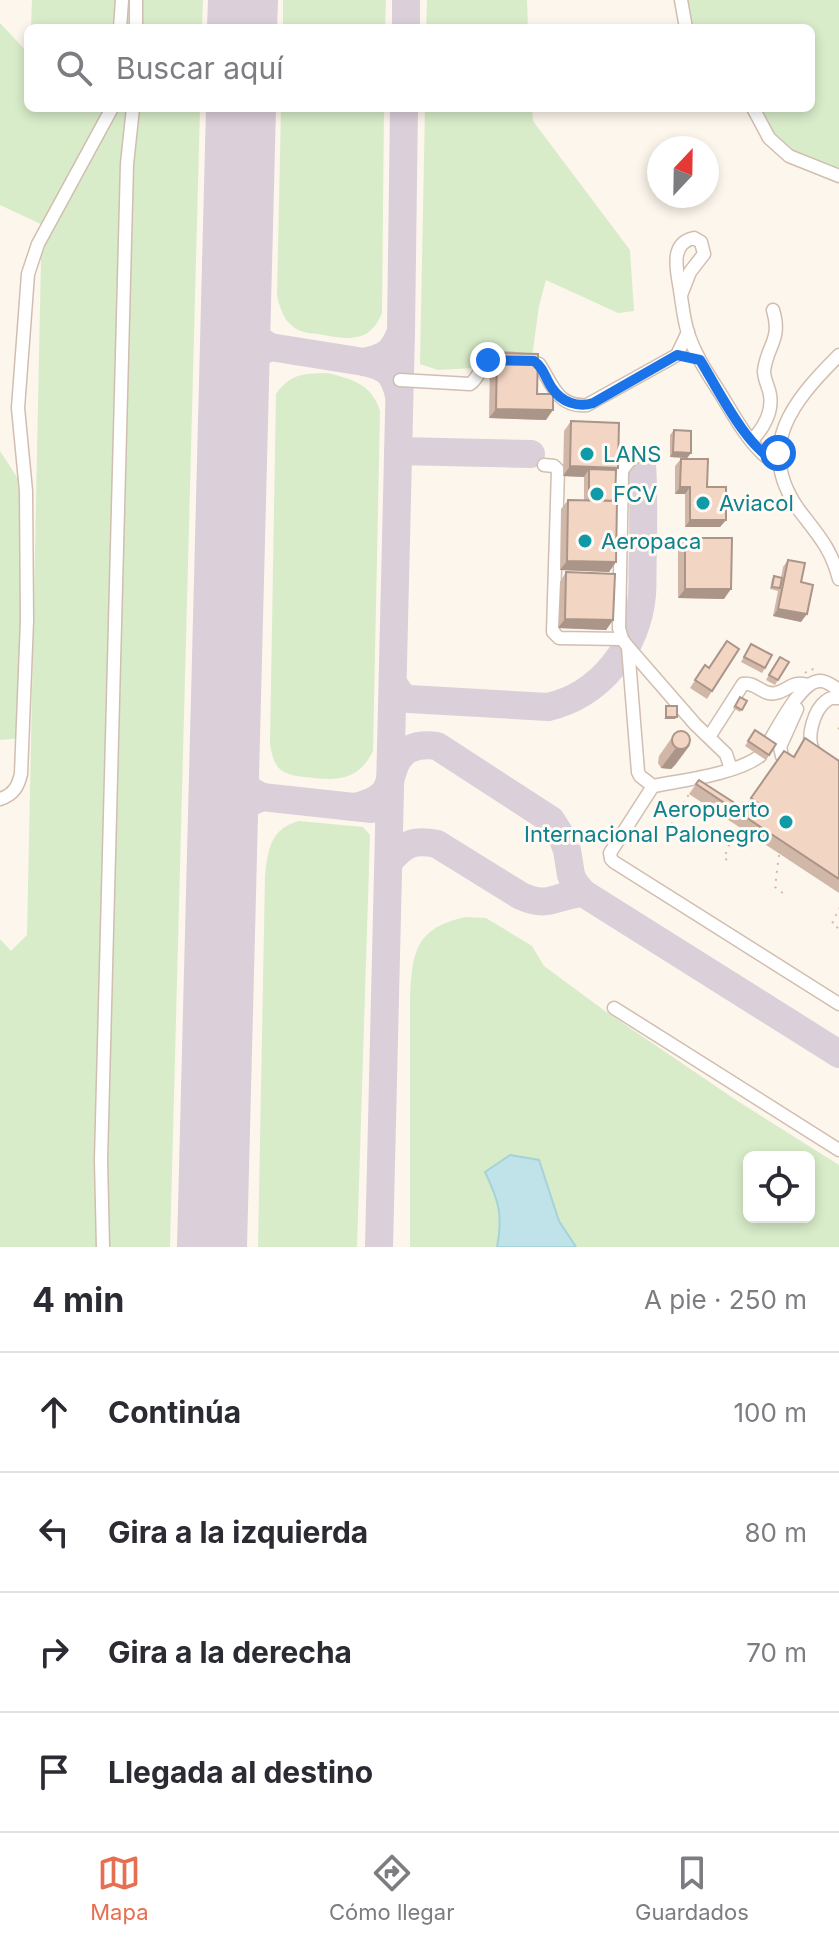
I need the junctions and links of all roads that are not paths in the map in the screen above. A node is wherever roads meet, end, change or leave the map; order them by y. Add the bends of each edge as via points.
1 (122, 0) edge
2 (136, 0) edge
3 (681, 0) edge
4 (120, 24) edge
5 (136, 24) edge
6 (685, 24) edge
7 (110, 112) edge
8 (133, 112) edge
9 (755, 112) edge
10 (839, 176) edge
11 (681, 295) dead end
12 (773, 310) dead end
13 (688, 332) junction
14 (677, 355) junction
15 (839, 355) edge
16 (700, 360) junction
17 (400, 380) dead end
18 (752, 440) junction
19 (649, 454) dead end
20 (779, 463) junction
21 (544, 465) dead end
22 (839, 579) edge
23 (625, 643) junction
24 (809, 685) junction
25 (839, 690) edge
26 (839, 698) edge
27 (714, 742) junction
28 (770, 750) junction
29 (789, 763) edge
30 (731, 769) junction
31 (839, 771) edge
32 (710, 774) junction
33 (653, 786) junction
34 (0, 799) edge
35 (839, 1004) edge
36 (614, 1008) dead end
37 (839, 1150) edge
38 (103, 1247) edge

1 - 4 street
2 - 5 street
3 - 6 street
7 - 34 street via 38,244 28,274 18,408 26,491 21,774 14,791
8 - 38 street via 115,571
9 - 10 street via 769,138 789,156
11 - 13 street
12 - 18 street via 776,337 764,373 770,406
13 - 14 street
13 - 16 street
14 - 16 street
14 - 17 street via 581,406 560,397 539,364 529,360 491,359 470,384
15 - 20 street via 787,419
16 - 18 street
18 - 20 street
19 - 23 street via 631,459 622,471 619,628
20 - 22 street via 791,496 819,533
21 - 23 street via 558,470 553,632 559,638
23 - 27 street
23 - 33 street via 638,772
24 - 25 street via 821,681
24 - 27 street via 797,683 771,693 743,684
24 - 28 street via 781,742
26 - 31 street via 823,704 810,737 816,755
27 - 30 street
27 - 32 street
28 - 29 street
28 - 30 street
30 - 32 street
32 - 33 street
33 - 35 street via 611,859
36 - 37 street

